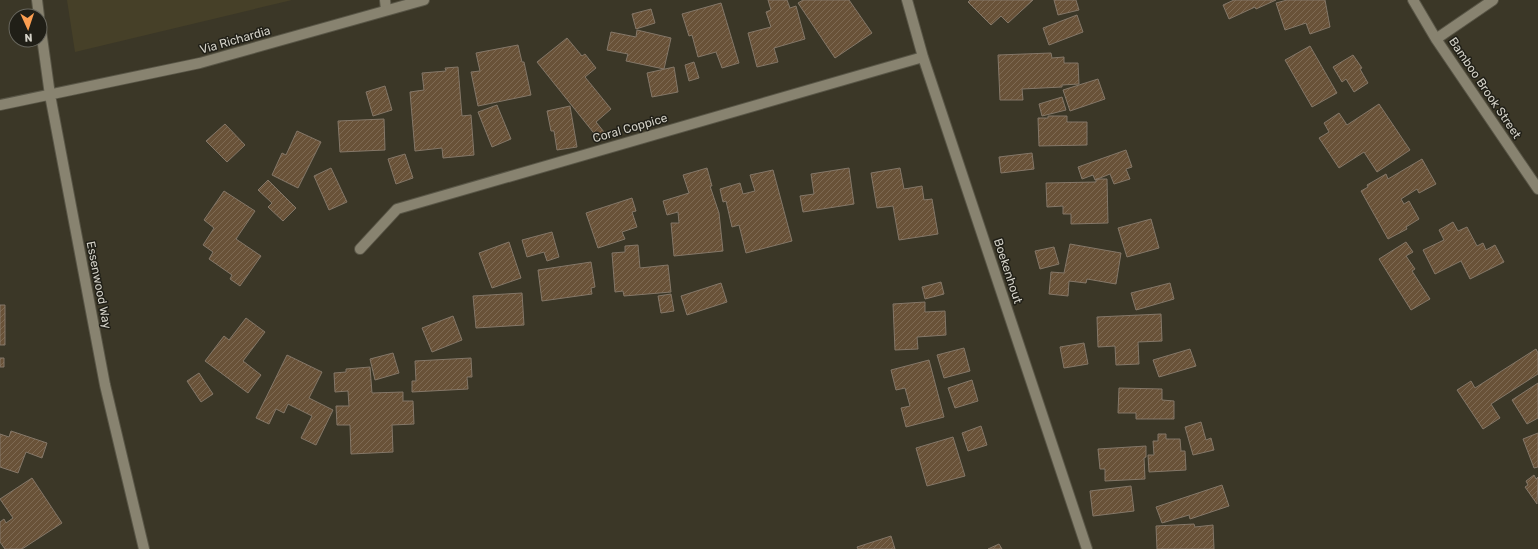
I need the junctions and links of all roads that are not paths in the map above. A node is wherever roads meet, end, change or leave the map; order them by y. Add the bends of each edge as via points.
1 (424, 0) edge
2 (907, 0) edge
3 (1413, 0) edge
4 (1493, 0) edge
5 (386, 5) edge
6 (1436, 39) junction
7 (43, 48) edge
8 (923, 57) junction
9 (50, 95) junction
10 (0, 105) edge
11 (1538, 189) edge
12 (360, 249) dead end
13 (144, 549) edge
14 (1087, 549) edge

1 - 5 street, Via Richardia
2 - 8 street, Boekenhout
3 - 6 street, Bamboo Brook Street
4 - 6 street
5 - 9 street, Via Richardia via 200,63
6 - 11 street, Bamboo Brook Street
7 - 9 street, Essenwood Way
8 - 12 street, Coral Coppice via 397,209
8 - 14 street, Boekenhout
9 - 10 street, Via Richardia
9 - 13 street, Essenwood Way via 105,385

